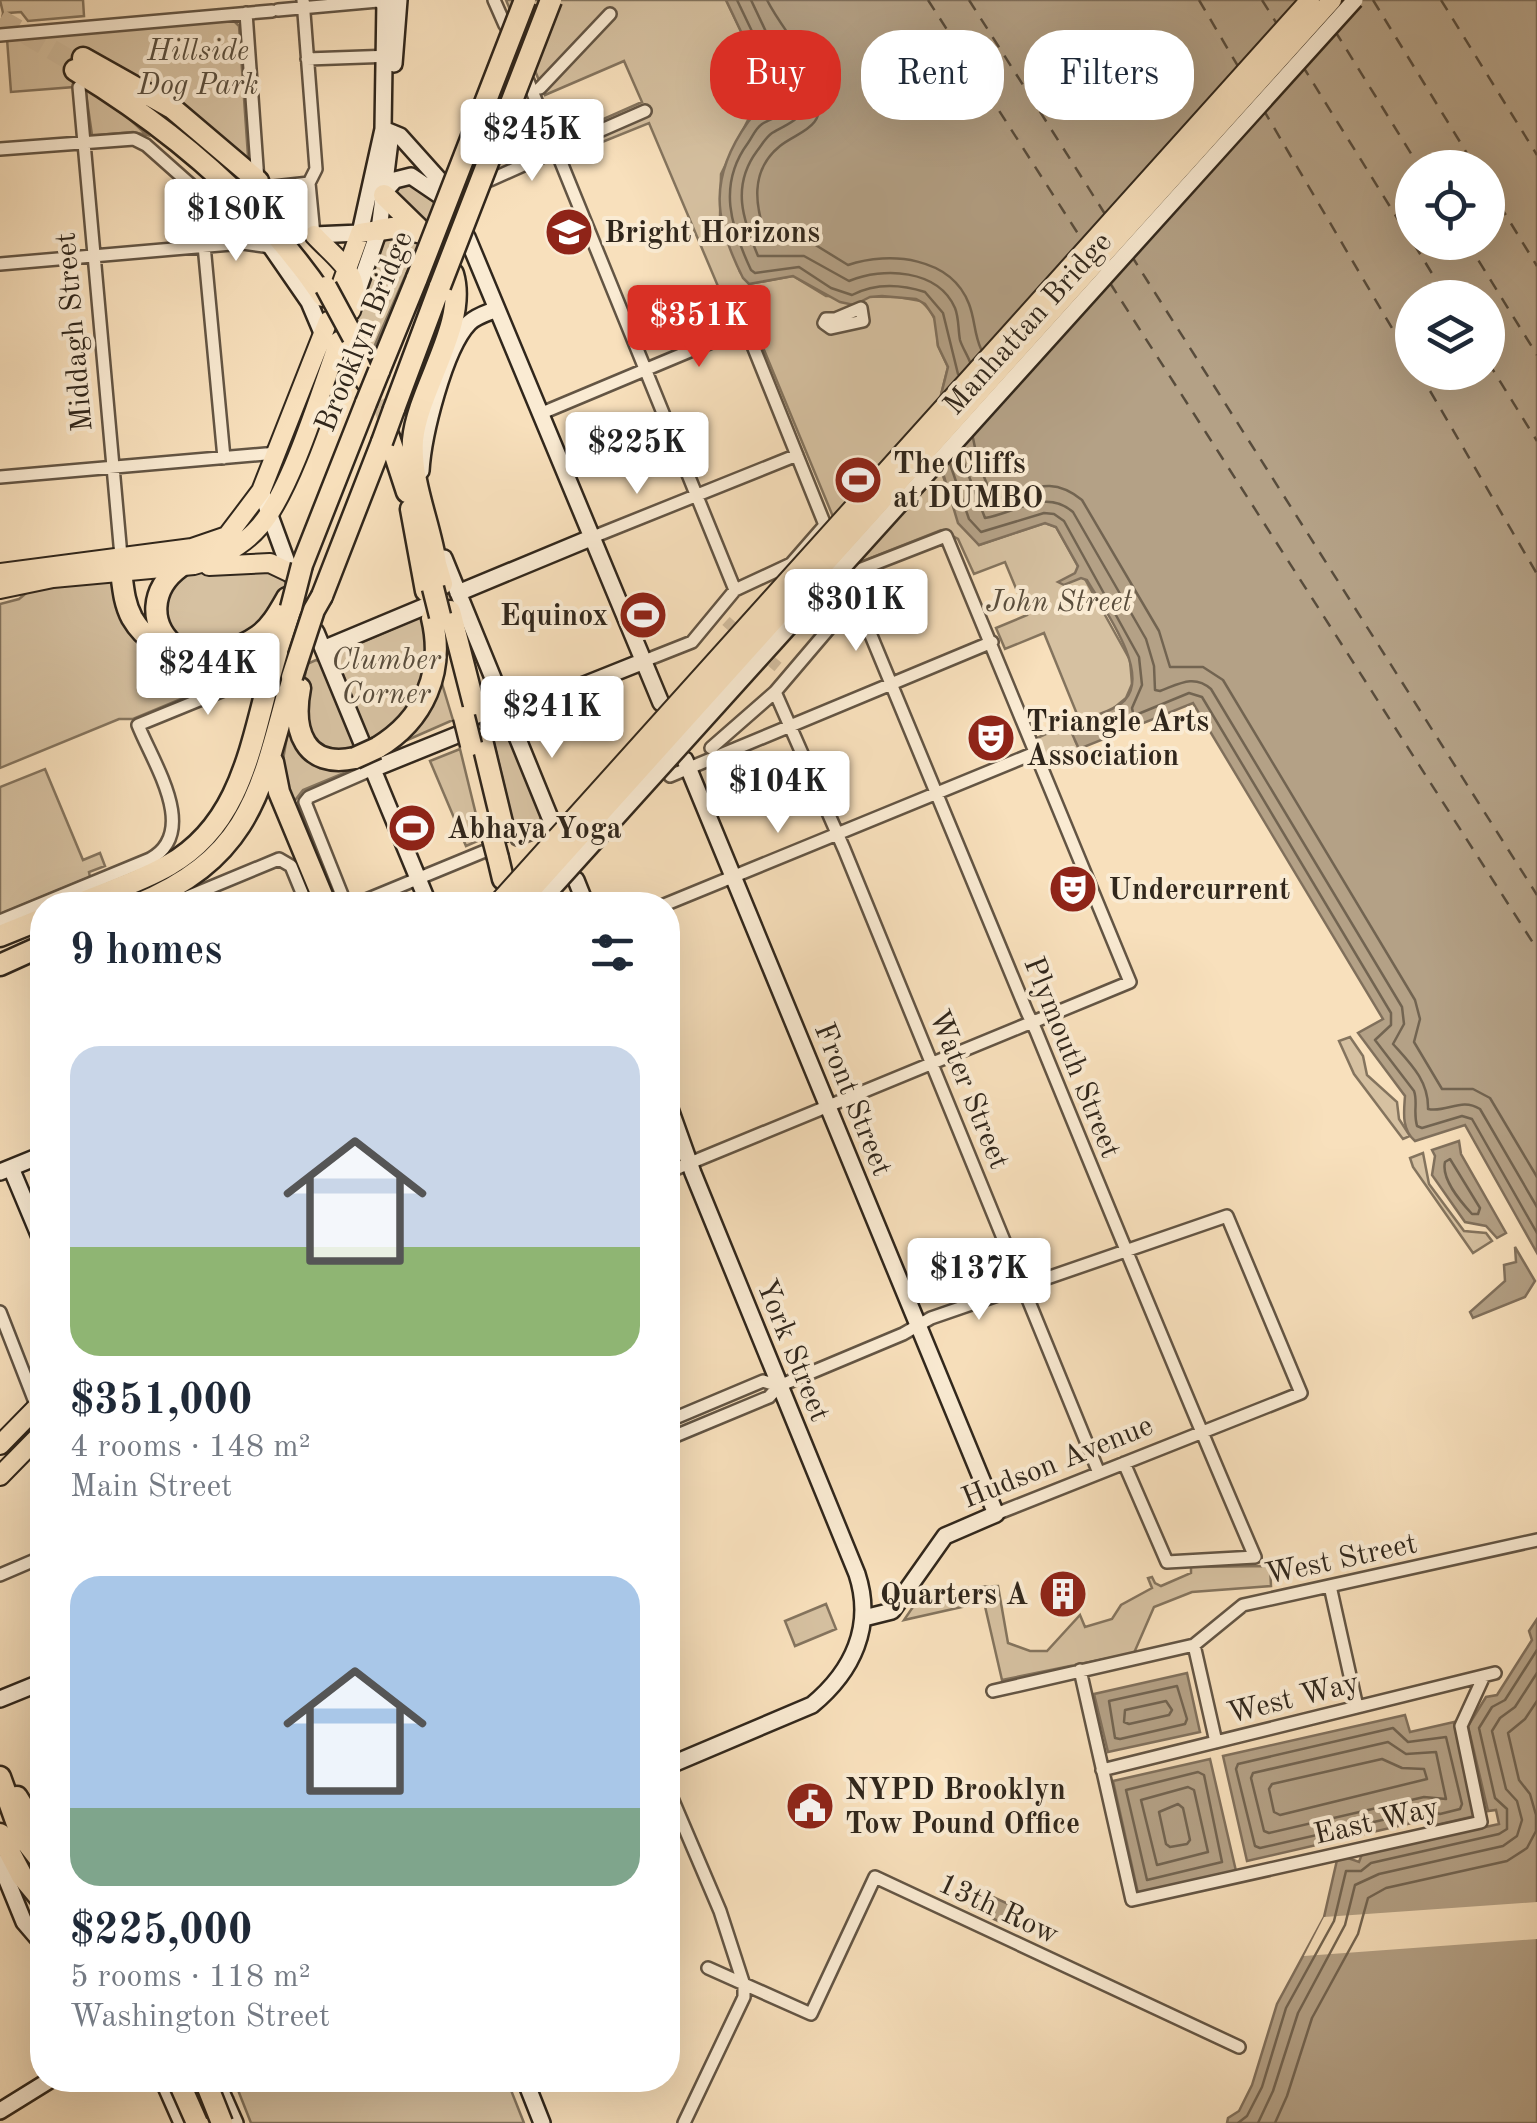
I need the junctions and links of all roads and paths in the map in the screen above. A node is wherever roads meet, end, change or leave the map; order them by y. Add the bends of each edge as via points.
1 (494, 0) edge
2 (525, 0) edge
3 (551, 0) edge
4 (1310, 0) edge
5 (1332, 0) edge
6 (1356, 0) edge
7 (390, 2) edge
8 (303, 4) edge
9 (246, 13) junction
10 (610, 14) dead end
11 (504, 25) dead end
12 (0, 35) edge
13 (390, 56) junction
14 (306, 59) junction
15 (79, 70) junction
16 (528, 81) dead end
17 (540, 88) dead end
18 (105, 91) junction
19 (645, 111) dead end
20 (387, 130) junction
21 (84, 141) junction
22 (561, 148) junction
23 (0, 149) edge
24 (490, 180) dead end
25 (309, 182) junction
26 (261, 185) junction
27 (384, 193) junction
28 (369, 232) junction
29 (314, 235) junction
30 (467, 238) dead end
31 (206, 246) junction
32 (270, 247) junction
33 (94, 256) junction
34 (0, 264) edge
35 (346, 271) junction
36 (453, 274) dead end
37 (343, 295) junction
38 (496, 309) junction
39 (339, 336) junction
40 (646, 370) junction
41 (368, 376) tunnel mouth
42 (542, 413) junction
43 (277, 453) junction
44 (797, 455) junction
45 (224, 458) junction
46 (113, 467) junction
47 (0, 477) edge
48 (261, 491) junction
49 (696, 496) junction
50 (417, 502) junction
51 (268, 516) junction
52 (593, 537) junction
53 (121, 564) junction
54 (187, 566) junction
55 (297, 569) junction
56 (0, 573) edge
57 (0, 590) edge
58 (736, 590) junction
59 (440, 593) junction
60 (855, 598) junction
61 (316, 632) dead end
62 (992, 642) junction
63 (192, 655) junction
64 (644, 662) junction
65 (307, 663) junction
66 (265, 680) junction
67 (891, 684) junction
68 (775, 692) junction
69 (661, 703) dead end
70 (508, 715) junction
71 (791, 726) junction
72 (473, 729) junction
73 (274, 741) junction
74 (711, 748) dead end
75 (1037, 752) junction
76 (368, 758) junction
77 (686, 764) junction
78 (670, 776) dead end
79 (936, 793) junction
80 (553, 825) joint
81 (837, 834) junction
82 (502, 852) junction
83 (734, 877) junction
84 (418, 879) junction
85 (576, 880) dead end
86 (69, 892) edge
87 (107, 892) edge
88 (163, 892) edge
89 (201, 892) edge
90 (302, 892) edge
91 (320, 892) edge
92 (341, 892) edge
93 (386, 892) edge
94 (424, 892) edge
95 (508, 892) edge
96 (530, 892) edge
97 (550, 892) edge
98 (581, 892) edge
99 (680, 899) edge
100 (30, 908) edge
101 (0, 921) edge
102 (30, 923) edge
103 (0, 936) edge
104 (30, 951) edge
105 (30, 962) edge
106 (0, 965) edge
107 (0, 974) edge
108 (1032, 1022) junction
109 (932, 1063) junction
110 (828, 1106) junction
111 (680, 1135) edge
112 (30, 1160) edge
113 (690, 1162) junction
114 (680, 1167) edge
115 (5, 1170) edge
116 (30, 1219) edge
117 (1126, 1250) junction
118 (1024, 1286) junction
119 (0, 1312) edge
120 (918, 1325) junction
121 (30, 1382) edge
122 (778, 1386) junction
123 (30, 1415) edge
124 (680, 1416) edge
125 (1201, 1432) junction
126 (680, 1434) edge
127 (0, 1445) edge
128 (30, 1445) edge
129 (1124, 1463) junction
130 (1100, 1473) junction
131 (0, 1476) edge
132 (996, 1514) junction
133 (1537, 1540) edge
134 (30, 1562) edge
135 (0, 1575) edge
136 (1330, 1586) junction
137 (864, 1618) junction
138 (1194, 1645) junction
139 (1080, 1670) junction
140 (1490, 1675) joint
141 (30, 1687) edge
142 (992, 1691) dead end
143 (0, 1699) edge
144 (1357, 1707) junction
145 (1216, 1742) junction
146 (680, 1761) edge
147 (1102, 1770) junction
148 (0, 1774) edge
149 (680, 1817) edge
150 (30, 1820) edge
151 (0, 1834) edge
152 (30, 1847) edge
153 (0, 1863) edge
154 (30, 1886) edge
155 (30, 1929) edge
156 (708, 1968) dead end
157 (744, 1984) junction
158 (1238, 2047) dead end
159 (31, 2092) edge
160 (171, 2092) edge
161 (181, 2092) edge
162 (189, 2092) edge
163 (210, 2092) edge
164 (221, 2092) edge
165 (530, 2092) edge
166 (225, 2100) junction
167 (0, 2111) edge
168 (190, 2122) edge
169 (222, 2123) edge
170 (235, 2123) edge
171 (542, 2123) edge
172 (684, 2123) edge

1 - 11 street
2 - 55 highway, Brooklyn Bridge, bridge
3 - 65 highway, Brooklyn Bridge, bridge via 322,596
4 - 95 main road, Manhattan Bridge, bridge
5 - 96 main road, bridge
6 - 97 street, Manhattan Bridge, bridge
7 - 8 street
7 - 13 street
8 - 9 street
8 - 14 street
9 - 12 street
9 - 26 street
10 - 17 street
13 - 14 street
13 - 20 street
14 - 25 street via 316,169
15 - 18 highway
15 - 21 street, Middagh Street
15 - 26 highway via 172,108
15 - 37 highway via 150,111 216,164
16 - 22 street
18 - 32 highway
18 - 39 highway, bridge via 174,138 251,207 309,275
19 - 22 street
20 - 27 street
20 - 27 street via 421,157 441,190 411,176 395,180
20 - 28 street
21 - 23 street
21 - 31 street via 140,141 199,192
21 - 33 street, Middagh Street
22 - 24 street
22 - 40 street
25 - 26 street
25 - 29 street
26 - 29 street
27 - 28 street
27 - 28 highway via 424,234 405,228
28 - 29 street
28 - 35 main road
28 - 37 street
29 - 35 main road
30 - 38 street
31 - 32 street
31 - 33 street
31 - 45 street
32 - 39 street
33 - 34 street
33 - 46 street, Middagh Street
35 - 37 main road
36 - 59 highway via 456,304 422,400 413,464
37 - 39 highway, bridge
38 - 42 street
38 - 50 street via 471,321 451,358 425,434
39 - 41 highway
39 - 43 main road
39 - 51 main road
40 - 42 street
40 - 44 street via 743,332
40 - 49 street
42 - 52 street
43 - 45 street
43 - 48 main road
44 - 49 street
44 - 58 street via 825,525 791,564
45 - 46 street
46 - 47 street
46 - 53 street, Middagh Street
48 - 51 street
48 - 53 main road via 233,531 216,542
49 - 52 street
49 - 58 street
50 - 59 highway
50 - 59 highway via 391,434
51 - 54 main road via 232,550
51 - 55 street
52 - 59 street
52 - 64 street
53 - 54 main road
53 - 56 main road
53 - 57 main road
53 - 63 highway via 127,607 138,626 158,645
54 - 55 main road via 270,562
54 - 63 highway via 159,590 156,616 166,638
55 - 63 highway, bridge via 287,598 258,636 228,651
55 - 66 highway, Brooklyn Bridge, bridge
58 - 64 street via 721,617 692,642
59 - 65 street
59 - 70 street
59 - 72 highway
59 - 76 highway via 437,661 426,697 407,726
60 - 62 street, Plymouth Street via 846,575 946,536
60 - 67 street, Plymouth Street
60 - 68 street via 786,670
61 - 65 street
62 - 67 street
62 - 75 street
64 - 69 street
64 - 70 street
65 - 73 highway
65 - 76 street
65 - 76 highway via 296,720 303,740 326,759
66 - 86 street via 138,725 174,816 172,836 159,854
66 - 87 highway, Brooklyn Bridge via 242,779 215,826 170,865
67 - 71 street
67 - 79 street, Plymouth Street
68 - 71 street, Water Street
68 - 74 street
70 - 72 street
70 - 80 street
71 - 77 street
71 - 81 street, Water Street
72 - 76 street
72 - 82 highway
73 - 88 highway via 260,793 230,842 188,880
73 - 91 highway via 278,792
75 - 79 street
75 - 108 street via 1130,982
76 - 84 street
76 - 92 street via 305,802
77 - 78 street
77 - 83 street, Front Street
79 - 81 street
79 - 108 street, Plymouth Street
80 - 82 street
81 - 83 street
81 - 109 street, Water Street
82 - 84 street
83 - 99 street
83 - 110 street, Front Street
84 - 93 street
84 - 94 street
85 - 98 street
89 - 90 street via 283,860
100 - 101 street
102 - 103 highway
104 - 106 highway
105 - 107 street
108 - 109 street
108 - 117 street, Plymouth Street
109 - 110 street
109 - 118 street, Water Street
110 - 113 street
110 - 120 street, Front Street
111 - 113 street, York Street
112 - 115 street
113 - 114 street
113 - 122 street, York Street
115 - 116 street
117 - 118 street
117 - 125 street, Plymouth Street
117 - 125 street, Hudson Avenue via 1228,1216 1301,1393
118 - 120 street
118 - 130 street, Water Street
119 - 121 street
120 - 122 street
120 - 132 street, Front Street
122 - 124 street via 763,1382
122 - 126 street via 769,1397
122 - 137 street, York Street via 857,1574
123 - 127 main road
125 - 129 street, Hudson Avenue
125 - 129 street, Plymouth Street via 1254,1557 1167,1562
128 - 131 main road
129 - 130 street, Hudson Avenue
130 - 132 street, Hudson Avenue
132 - 137 street, Hudson Avenue via 945,1536 892,1611
133 - 136 street, West Street
134 - 135 street
136 - 138 street, West Street via 1243,1605
136 - 144 street
137 - 146 street via 848,1666 812,1705
138 - 139 street, West Street
138 - 145 street
139 - 142 street, West Street
139 - 147 street
140 - 144 street, West Way
140 - 147 street, East Way via 1460,1726 1481,1822 1132,1900
141 - 143 street
144 - 145 street, West Way
145 - 147 street, West Way
148 - 150 highway
148 - 152 highway
149 - 157 street
151 - 154 highway
153 - 155 street
156 - 157 street
157 - 158 street, 13th Row via 811,2014 875,1877
157 - 172 street via 744,1997
159 - 167 street
160 - 168 street
161 - 168 highway, bridge
162 - 168 highway, bridge
163 - 169 highway, bridge
164 - 166 street
165 - 171 street
166 - 168 street
166 - 170 street

